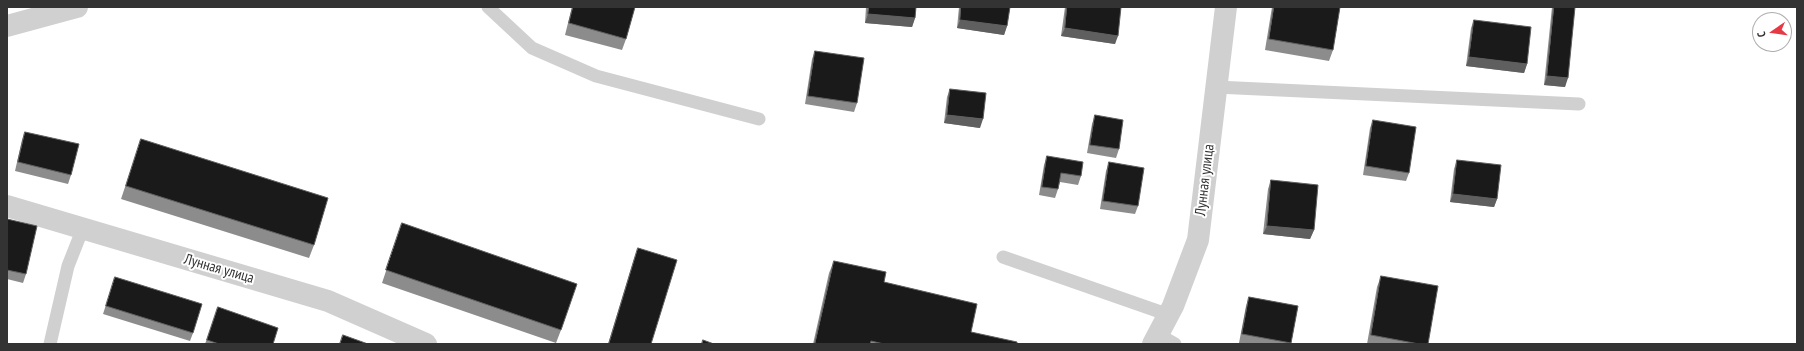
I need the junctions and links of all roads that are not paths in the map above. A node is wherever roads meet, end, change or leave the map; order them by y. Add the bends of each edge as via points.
1 (77, 7) edge
2 (488, 7) edge
3 (1226, 7) edge
4 (7, 26) edge
5 (1216, 87) junction
6 (1578, 104) dead end
7 (759, 119) dead end
8 (7, 206) edge
9 (83, 228) junction
10 (1003, 257) dead end
11 (1169, 315) junction
12 (1162, 341) edge
13 (50, 344) edge
14 (426, 344) edge

1 - 4 street
2 - 7 lane via 532,48 596,76
3 - 5 street, Лунная улица
5 - 6 lane
5 - 11 street, Лунная улица via 1198,240
8 - 9 street, Лунная улица
9 - 13 lane via 68,266
9 - 14 street, Лунная улица via 328,301
10 - 11 lane
11 - 12 street, Лунная улица

